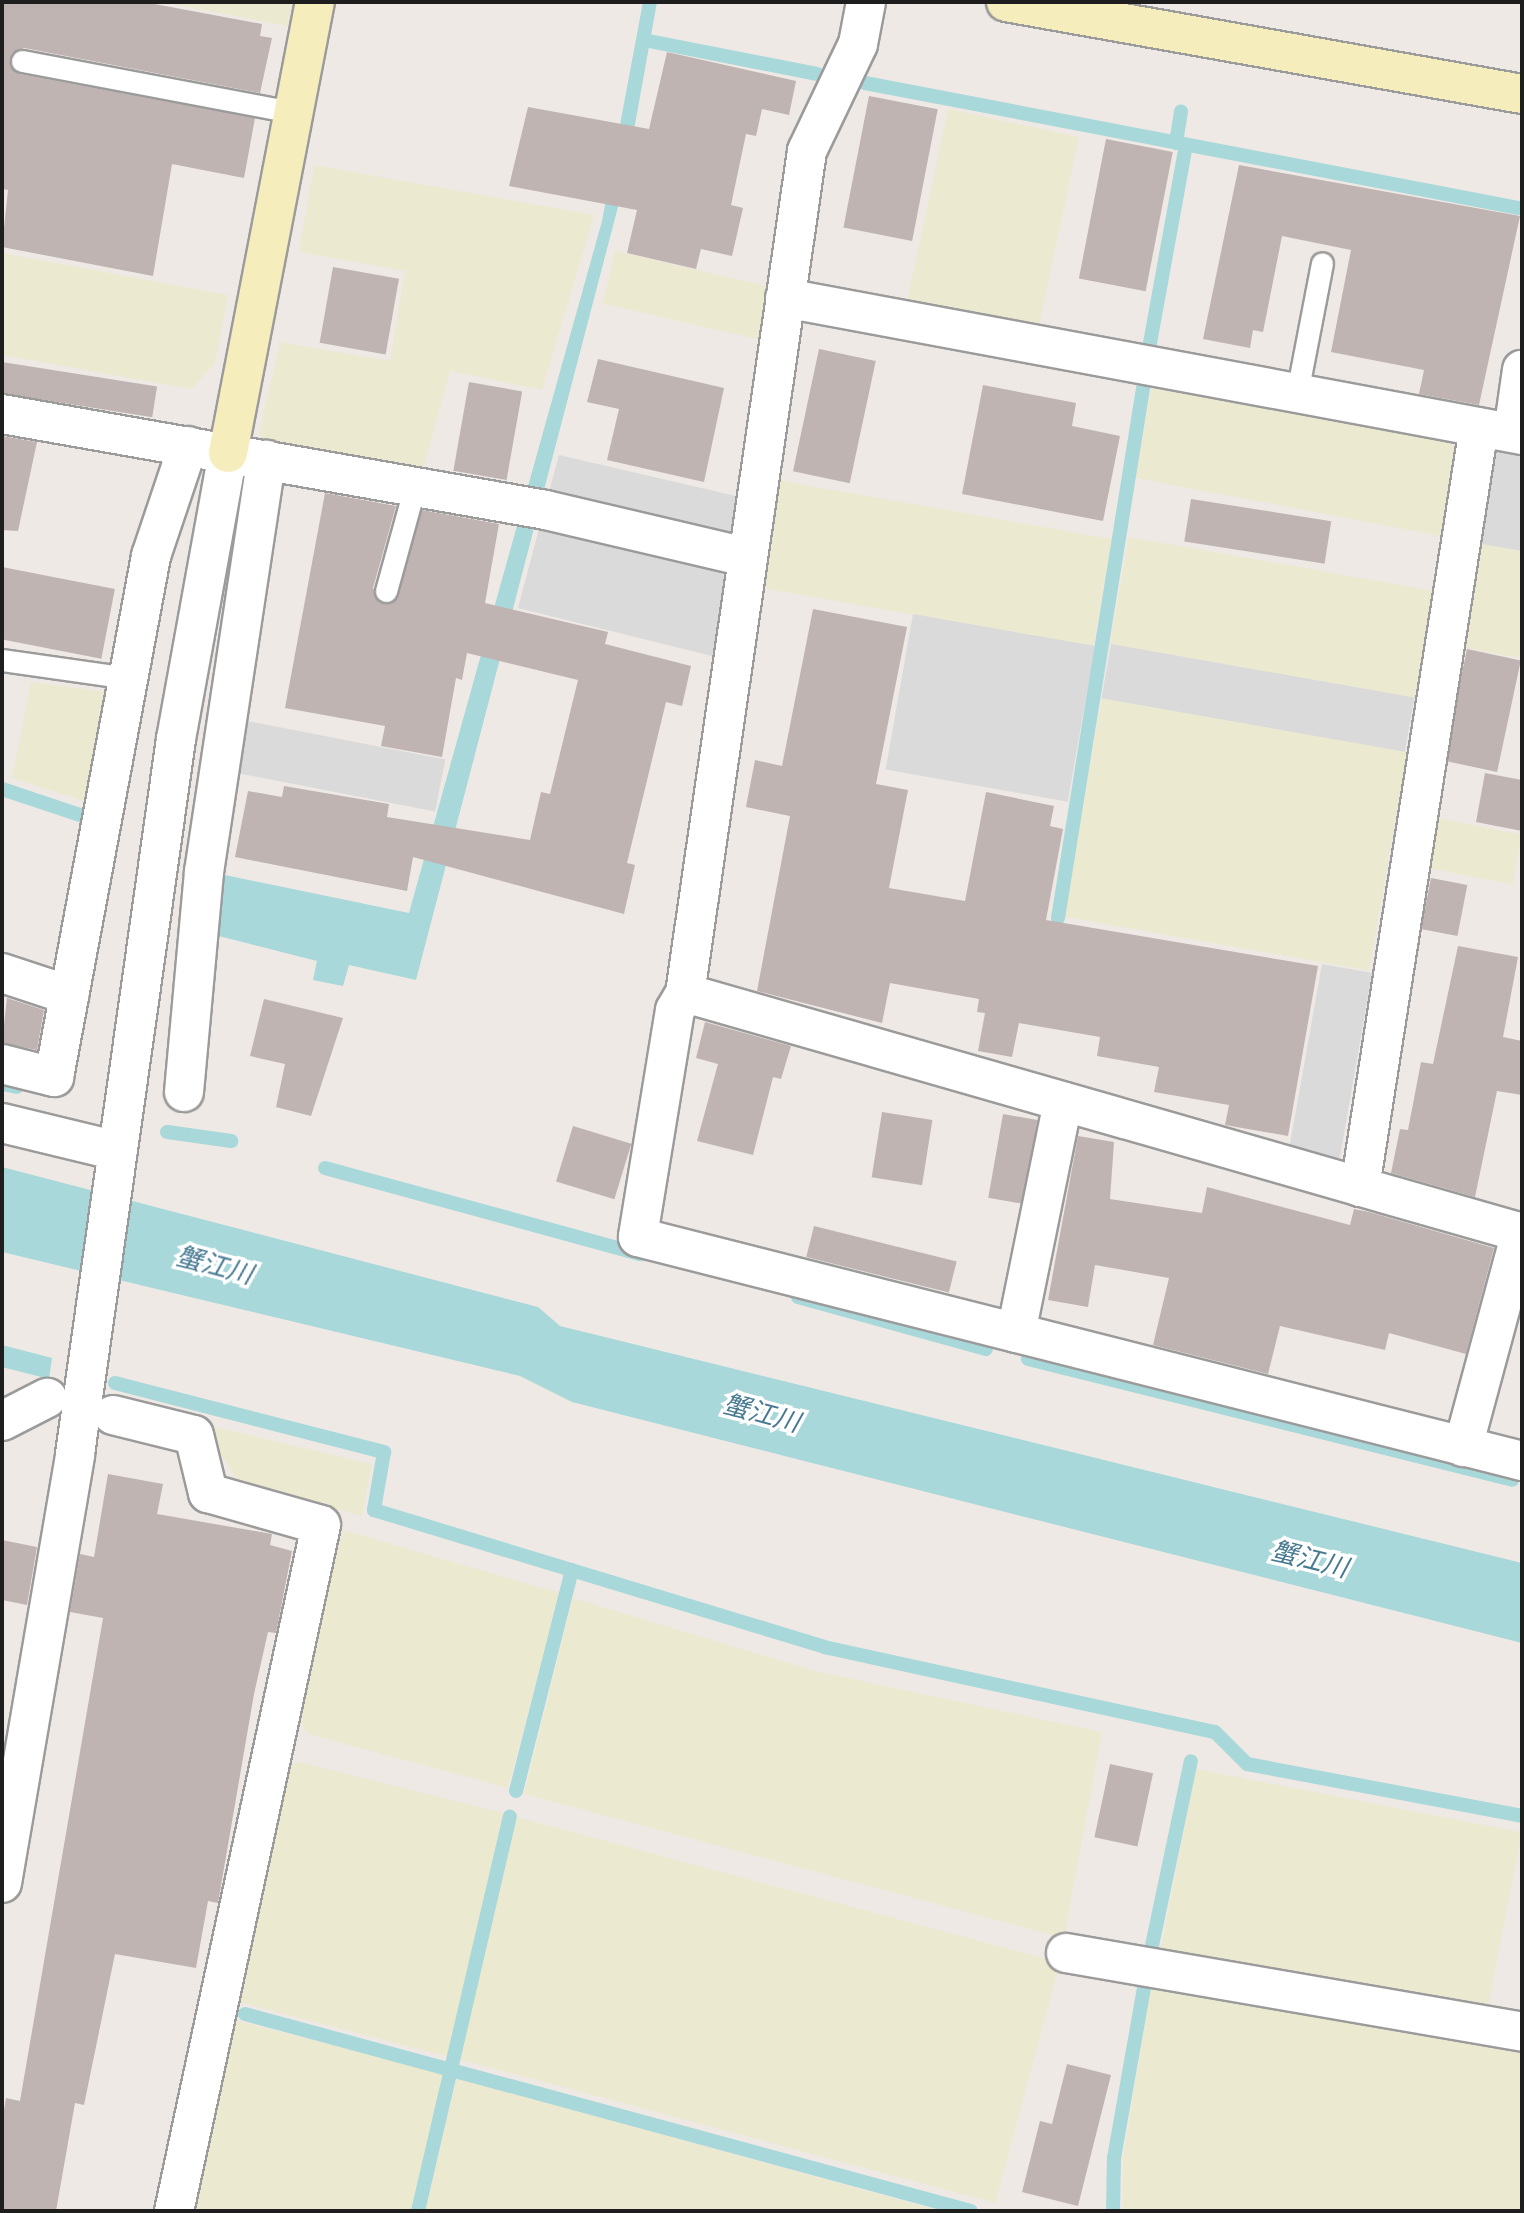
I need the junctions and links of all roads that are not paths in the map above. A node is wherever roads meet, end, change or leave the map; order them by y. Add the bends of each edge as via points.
1 (315, 2) edge
2 (866, 2) edge
3 (1006, 2) edge
4 (22, 61) dead end
5 (1522, 94) edge
6 (292, 112) junction
7 (1322, 263) dead end
8 (785, 298) junction
9 (1522, 370) edge
10 (1297, 393) junction
11 (2, 414) edge
12 (1505, 432) edge
13 (188, 446) junction
14 (228, 453) junction
15 (266, 460) junction
16 (415, 486) junction
17 (747, 557) junction
18 (386, 591) dead end
19 (2, 660) edge
20 (128, 678) junction
21 (2, 973) edge
22 (685, 993) junction
23 (69, 995) junction
24 (2, 1065) edge
25 (184, 1092) dead end
26 (1063, 1102) junction
27 (2, 1123) edge
28 (117, 1158) junction
29 (1360, 1186) junction
30 (1522, 1233) edge
31 (1016, 1333) junction
32 (47, 1398) dead end
33 (113, 1415) dead end
34 (2, 1421) edge
35 (1463, 1447) junction
36 (1522, 1461) edge
37 (2, 1883) edge
38 (1066, 1953) dead end
39 (1522, 2032) edge
40 (174, 2211) edge

1 - 6 street
2 - 8 street via 858,44 807,151
3 - 5 street
4 - 6 lane
6 - 14 street
7 - 10 lane
8 - 10 street
8 - 17 street
9 - 12 street
10 - 12 street
11 - 13 street
12 - 29 street
13 - 14 street
13 - 20 street via 151,556
14 - 15 street
14 - 28 street via 176,739
15 - 16 street
15 - 25 street via 204,872
16 - 17 street via 546,510
16 - 18 lane
17 - 22 street
19 - 20 lane
20 - 23 street
21 - 23 street
22 - 26 street
22 - 31 street via 675,1010 638,1237
23 - 24 street via 54,1077
26 - 29 street
26 - 31 street
27 - 28 street
28 - 37 street
29 - 30 street
30 - 35 street
31 - 35 street
32 - 34 street
33 - 40 street via 194,1436 208,1493 321,1525
35 - 36 street
38 - 39 street

